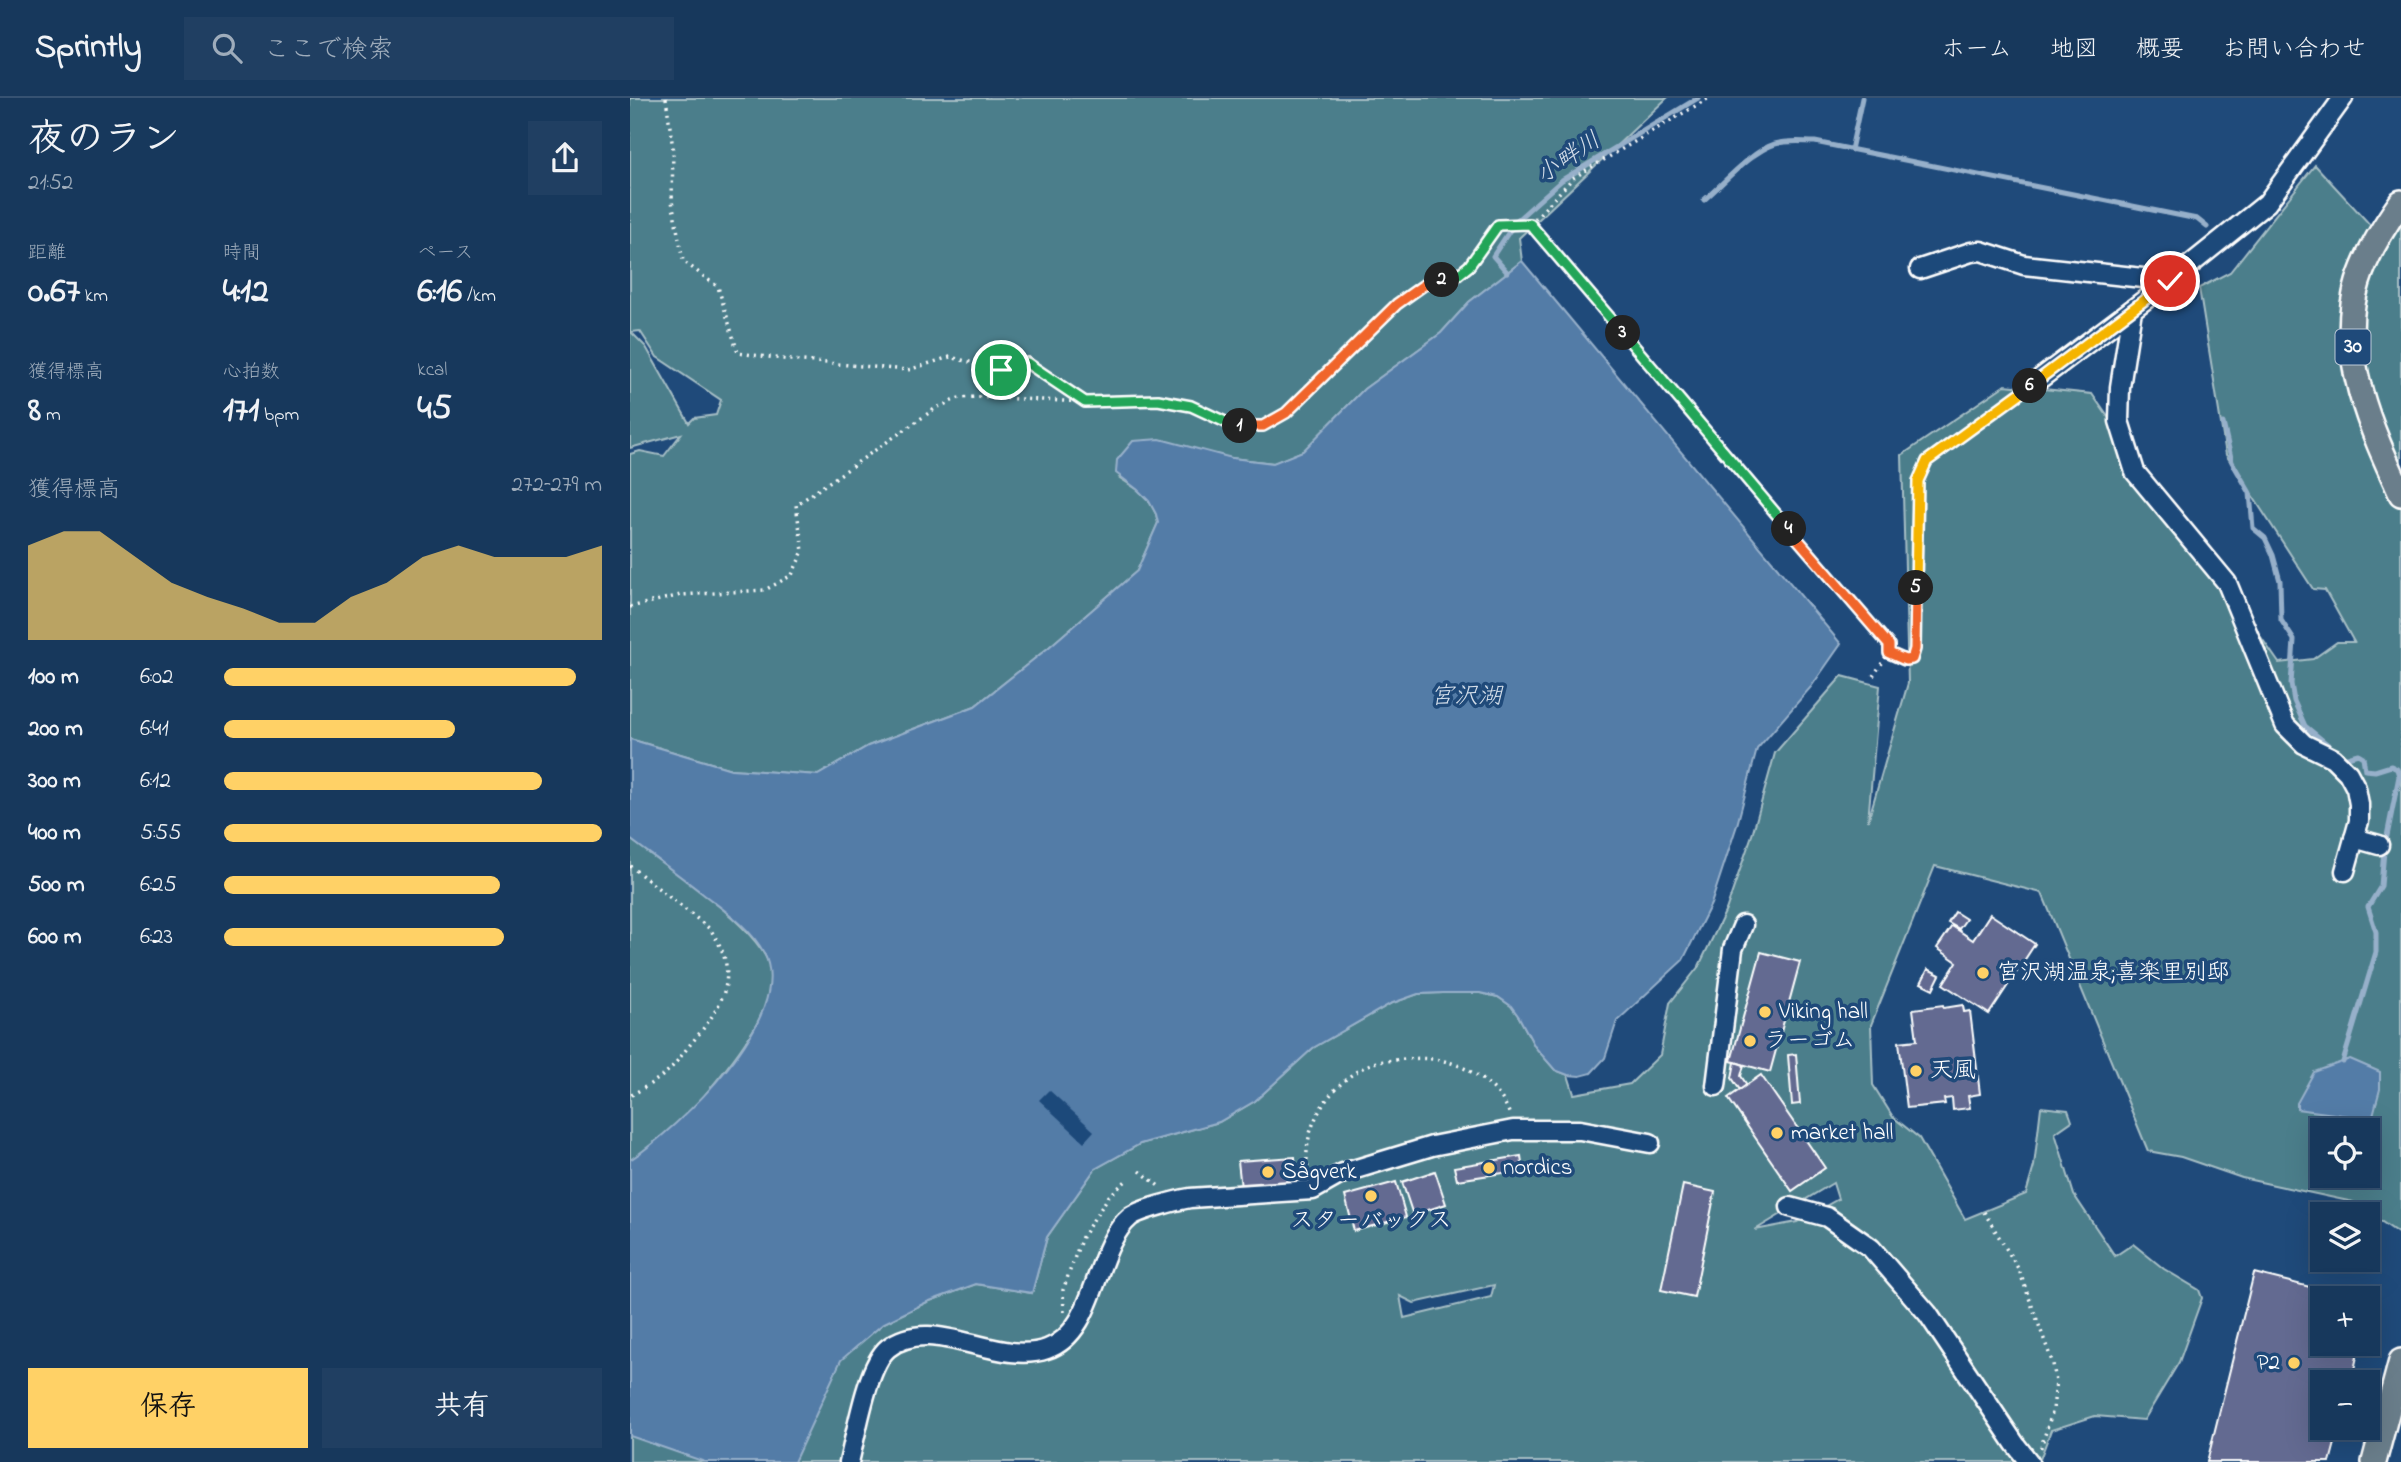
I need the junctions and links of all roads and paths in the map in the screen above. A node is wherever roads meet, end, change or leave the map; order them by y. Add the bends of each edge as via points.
1 (666, 98) edge
2 (1709, 98) edge
3 (2343, 98) edge
4 (2401, 201) edge
5 (1530, 224) junction
6 (1920, 269) dead end
7 (2170, 281) junction
8 (2132, 310) junction
9 (2033, 384) joint
10 (1085, 402) junction
11 (2401, 494) edge
12 (630, 607) edge
13 (1889, 653) junction
14 (1871, 679) dead end
15 (2354, 838) junction
16 (2379, 845) dead end
17 (630, 866) edge
18 (2345, 871) dead end
19 (1743, 925) dead end
20 (1716, 1086) dead end
21 (630, 1096) edge
22 (1513, 1130) junction
23 (1650, 1143) dead end
24 (1140, 1171) dead end
25 (1127, 1180) dead end
26 (1313, 1190) junction
27 (1178, 1200) junction
28 (1790, 1207) dead end
29 (1984, 1212) dead end
30 (1065, 1339) junction
31 (2401, 1361) edge
32 (849, 1462) edge
33 (2029, 1462) edge
34 (2036, 1462) edge
35 (2374, 1462) edge

1 - 10 path via 673,149 672,201 683,261 718,287 738,352 908,370 950,357 1001,370 1027,363
2 - 5 path via 1573,177
3 - 7 street via 2267,204
4 - 11 main road, 30 via 2369,256 2353,316 2356,378
5 - 10 path via 1498,225 1469,266 1454,278 1428,282 1397,304 1286,413 1263,426 1234,426 1191,406 1158,400
5 - 13 path via 1889,645
6 - 7 street via 1981,251 2024,265
7 - 8 street
8 - 9 street
8 - 15 street via 2119,421 2135,472 2227,583 2285,725 2304,744 2333,758 2348,773 2359,804
9 - 13 path via 1927,461 1918,481 1915,649 1912,659
10 - 12 path via 977,397 959,398 936,408 796,505 803,551 792,575 765,590 681,595
13 - 14 path
15 - 16 street
15 - 18 street
17 - 21 path via 710,929 719,942 727,975 724,996 712,1018 669,1070
19 - 20 street via 1733,949
22 - 23 street via 1580,1130
22 - 26 street via 1407,1153 1343,1173
22 - 26 path via 1501,1096 1478,1077 1448,1062 1413,1058 1374,1063 1333,1093 1315,1119 1306,1160
24 - 27 path
25 - 30 path via 1109,1196 1082,1237 1063,1290
26 - 27 street
27 - 30 street via 1131,1216 1115,1234 1076,1325
28 - 33 street via 1827,1217 1871,1248 1928,1314
29 - 34 path via 2019,1270 2053,1364 2053,1410
30 - 32 street via 1031,1354 935,1337 902,1339 886,1349 872,1370
31 - 35 main road

